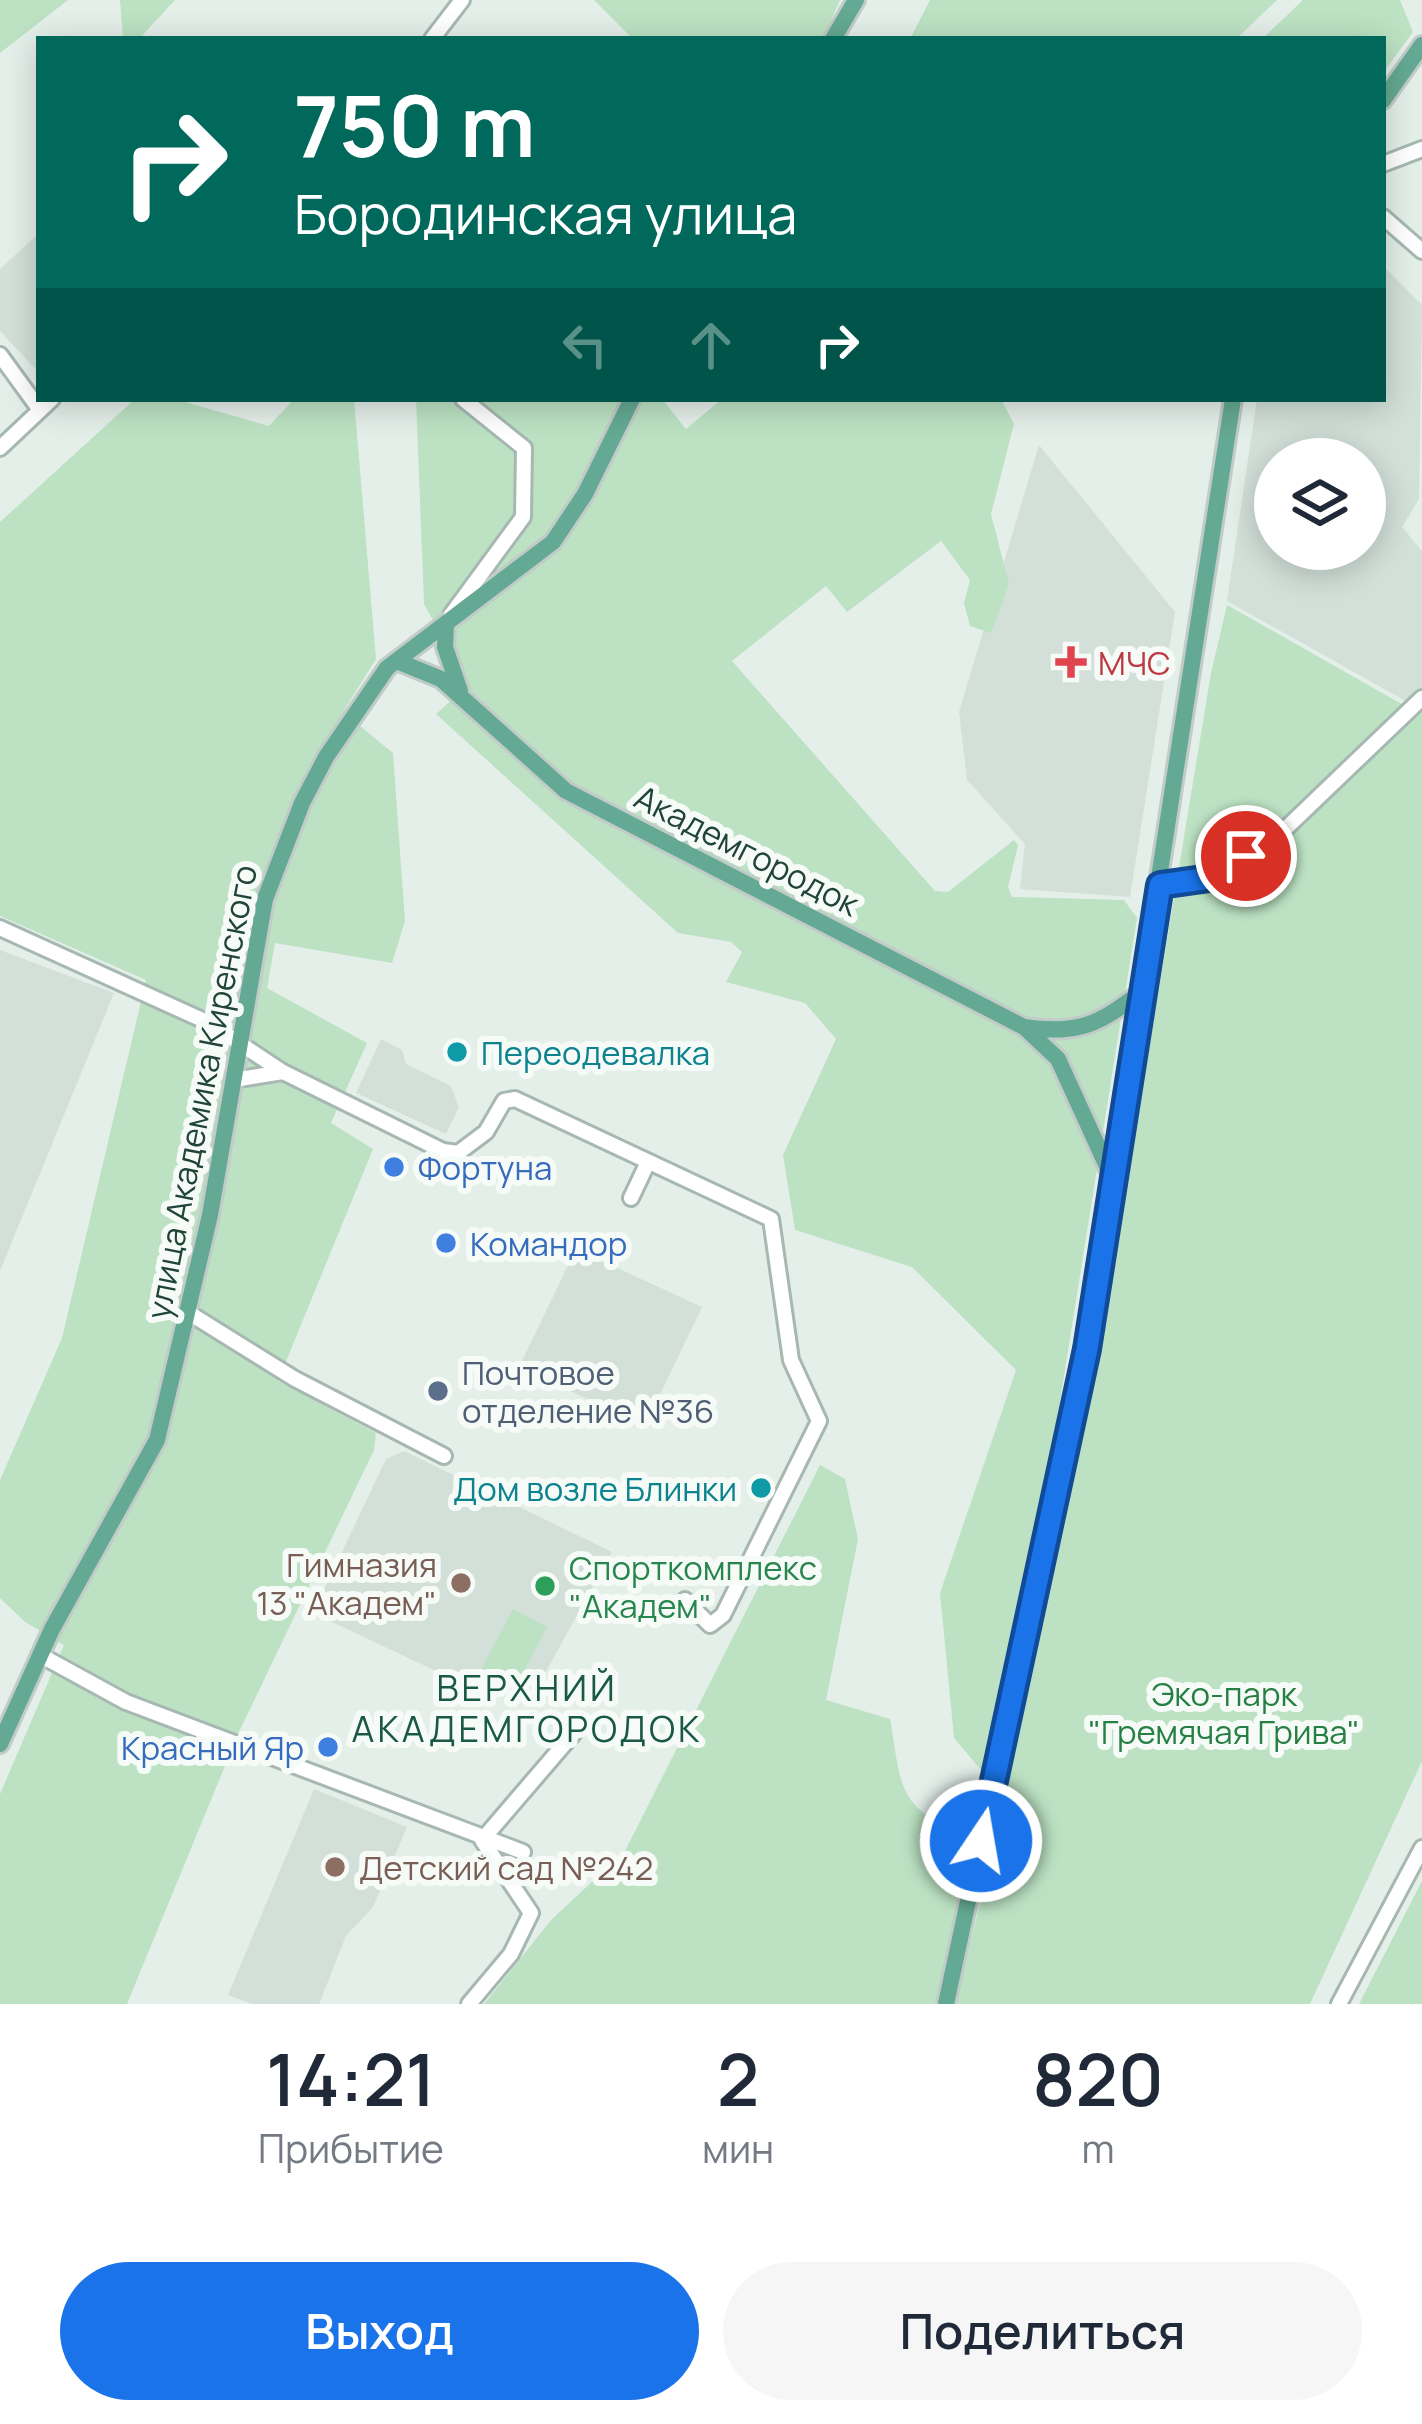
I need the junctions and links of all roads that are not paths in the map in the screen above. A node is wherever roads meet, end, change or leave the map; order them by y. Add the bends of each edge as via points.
1 (462, 0) edge
2 (856, 0) edge
3 (434, 36) edge
4 (835, 36) edge
5 (1422, 44) edge
6 (1386, 96) edge
7 (1422, 149) edge
8 (1386, 163) edge
9 (1386, 220) edge
10 (1422, 251) edge
11 (0, 356) edge
12 (36, 394) edge
13 (467, 402) edge
14 (631, 402) edge
15 (1233, 402) edge
16 (46, 405) edge
17 (0, 448) edge
18 (446, 624) junction
19 (397, 661) junction
20 (463, 698) junction
21 (1422, 698) edge
22 (1160, 885) junction
23 (0, 928) edge
24 (1144, 991) junction
25 (1024, 1027) junction
26 (238, 1037) junction
27 (283, 1072) junction
28 (233, 1080) junction
29 (648, 1162) junction
30 (1115, 1185) junction
31 (631, 1198) dead end
32 (189, 1313) junction
33 (444, 1456) dead end
34 (685, 1600) dead end
35 (40, 1655) junction
36 (580, 1727) dead end
37 (0, 1744) edge
38 (482, 1840) junction
39 (1422, 1848) edge
40 (523, 1852) dead end
41 (469, 2004) edge
42 (946, 2004) edge
43 (1340, 2004) edge

1 - 3 street
2 - 4 main road
5 - 6 main road
7 - 8 street
9 - 10 street
11 - 12 street
13 - 18 street via 524,448 523,517
14 - 18 main road, улица Академика Киренского via 553,542
15 - 22 main road
16 - 17 street
18 - 19 main road, улица Академика Киренского
18 - 20 main road via 445,647
19 - 20 main road, Академгородок via 432,673
19 - 26 main road, улица Академика Киренского via 326,757 280,851
20 - 25 main road, Академгородок via 566,791
21 - 22 street via 1281,833 1210,878
22 - 24 main road
23 - 26 street
24 - 25 main road via 1093,1025 1063,1033
24 - 30 main road
25 - 30 main road via 1058,1059
26 - 27 street
26 - 28 main road, улица Академика Киренского
27 - 28 street
27 - 29 street via 443,1151 458,1154 514,1099
28 - 32 main road, улица Академика Киренского
29 - 31 street
29 - 34 street via 771,1219 791,1360 819,1421 723,1615 710,1624
30 - 42 main road via 1039,1584
32 - 33 street
32 - 35 main road, улица Академика Киренского via 158,1440
35 - 37 main road, улица Академика Киренского
35 - 38 street via 126,1702
36 - 38 street
38 - 40 street
38 - 41 street via 531,1913 512,1954
39 - 43 street

